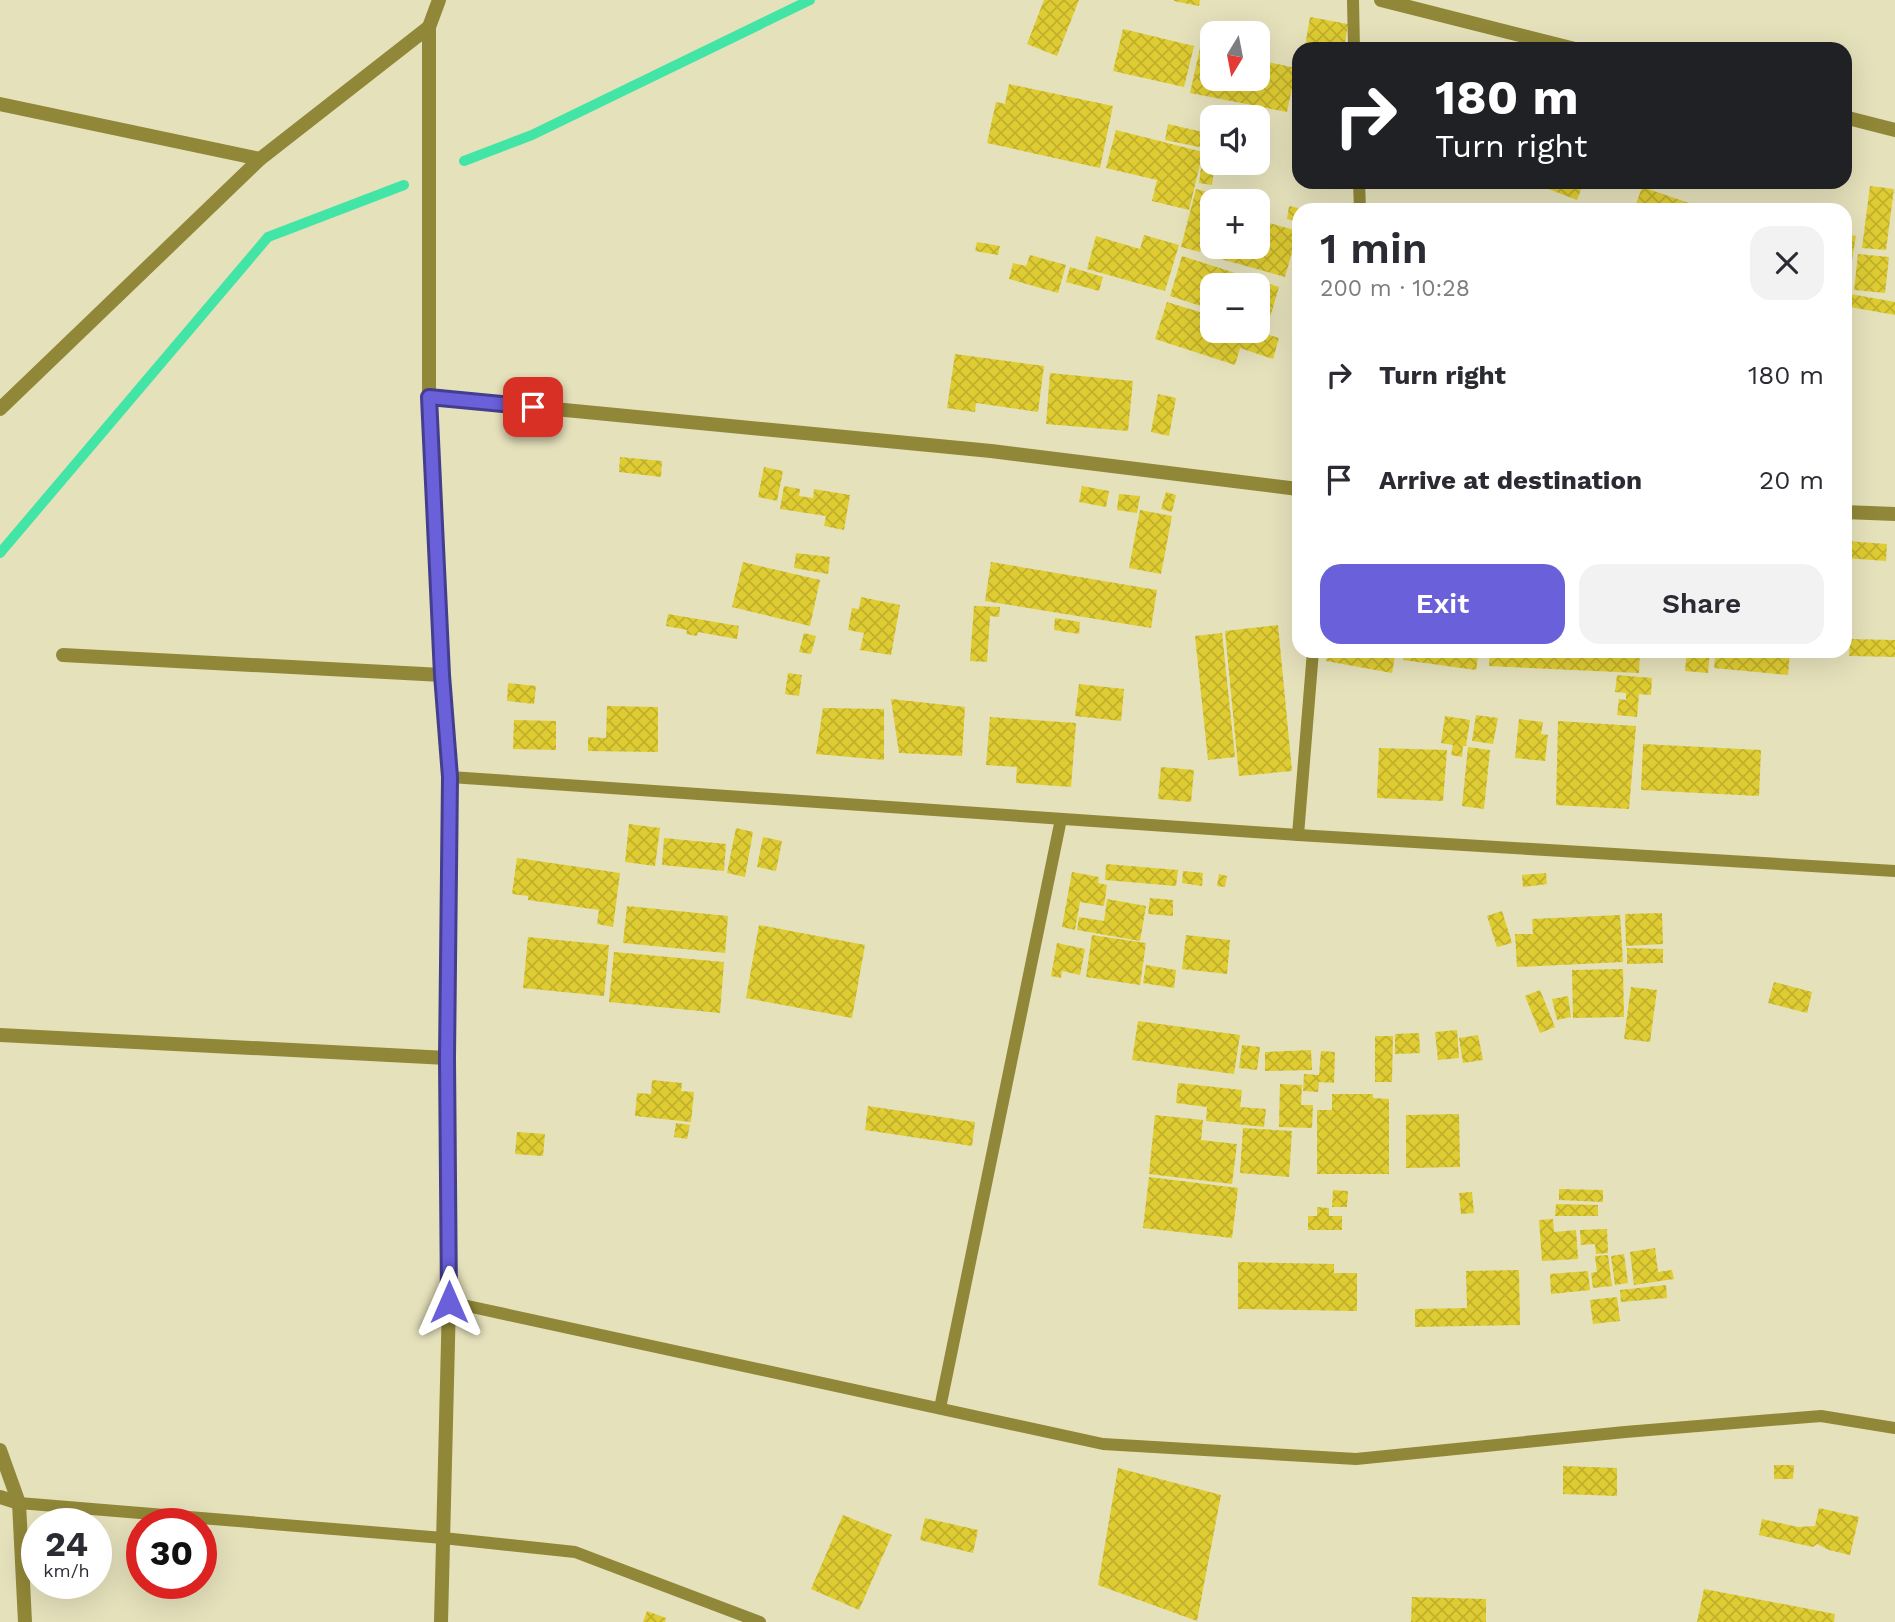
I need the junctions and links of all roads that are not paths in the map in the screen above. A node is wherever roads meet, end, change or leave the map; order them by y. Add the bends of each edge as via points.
1 (439, 0) edge
2 (1353, 0) edge
3 (1381, 0) edge
4 (429, 27) junction
5 (1354, 42) edge
6 (1547, 42) edge
7 (0, 104) edge
8 (1852, 119) edge
9 (1895, 130) edge
10 (260, 159) junction
11 (429, 397) junction
12 (0, 409) edge
13 (1292, 488) edge
14 (1852, 512) edge
15 (1895, 514) edge
16 (63, 656) dead end
17 (1312, 658) edge
18 (442, 675) junction
19 (450, 777) junction
20 (1061, 819) junction
21 (1298, 835) junction
22 (1895, 871) edge
23 (0, 1035) edge
24 (447, 1058) junction
25 (449, 1302) junction
26 (940, 1408) junction
27 (1895, 1428) edge
28 (0, 1450) edge
29 (0, 1497) edge
30 (19, 1503) junction
31 (443, 1538) junction
32 (25, 1622) edge
33 (441, 1622) edge
34 (760, 1622) edge

1 - 4 street
2 - 5 lane
3 - 6 street
4 - 10 street
4 - 11 street
7 - 10 street
8 - 9 street
10 - 12 street
11 - 13 street via 991,451
11 - 18 street
14 - 15 street
16 - 18 street
17 - 21 lane
18 - 19 street
19 - 20 lane
19 - 24 street
20 - 21 lane
20 - 26 lane
21 - 22 lane
23 - 24 street
24 - 25 street
25 - 26 lane
25 - 31 street
26 - 27 lane via 1103,1444 1356,1459 1821,1416
28 - 30 street
29 - 30 street
30 - 31 lane
30 - 32 street
31 - 33 street
31 - 34 lane via 575,1552

